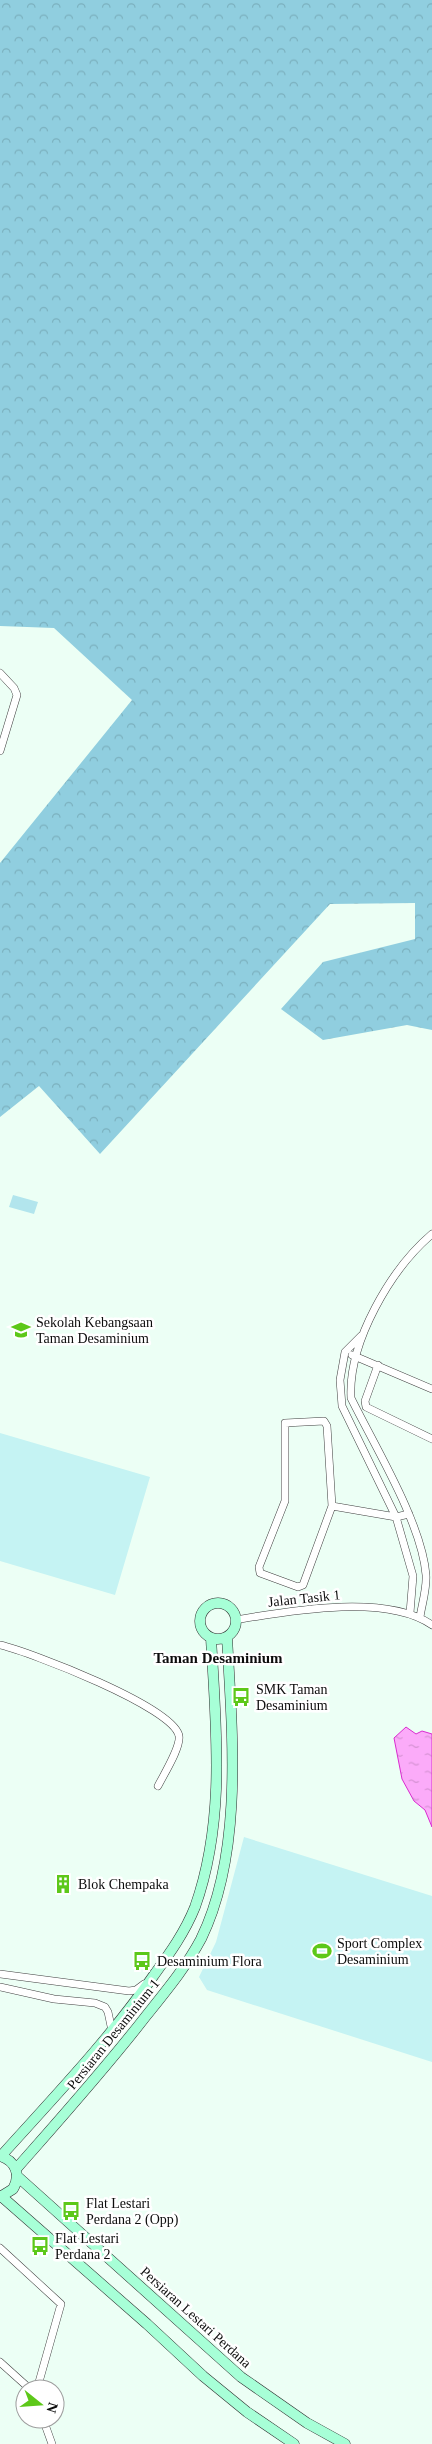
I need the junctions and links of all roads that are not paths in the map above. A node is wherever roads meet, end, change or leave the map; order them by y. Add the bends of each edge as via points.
1 (0, 673) edge
2 (0, 751) edge
3 (432, 1234) edge
4 (362, 1334) junction
5 (345, 1352) junction
6 (355, 1356) junction
7 (378, 1365) junction
8 (432, 1389) edge
9 (432, 1439) edge
10 (332, 1506) junction
11 (409, 1514) junction
12 (396, 1517) junction
13 (413, 1576) junction
14 (429, 1576) edge
15 (410, 1613) junction
16 (420, 1617) junction
17 (235, 1620) junction
18 (432, 1625) edge
19 (227, 1636) junction
20 (211, 1638) junction
21 (0, 1645) edge
22 (158, 1786) dead end
23 (0, 1974) edge
24 (151, 1979) junction
25 (0, 1987) edge
26 (112, 2031) junction
27 (1, 2156) edge
28 (17, 2172) junction
29 (1, 2197) edge
30 (0, 2248) edge
31 (0, 2362) edge
32 (19, 2379) edge
33 (40, 2379) edge
34 (47, 2429) edge
35 (52, 2444) edge
36 (294, 2444) edge
37 (345, 2444) edge

1 - 2 street via 17,695
3 - 4 street via 414,1250 397,1273
4 - 5 street
4 - 6 street
5 - 6 street
5 - 12 street via 340,1380 342,1406
6 - 7 street
6 - 11 street via 350,1380 351,1398
7 - 8 street
7 - 9 street via 365,1401 366,1407
10 - 10 street via 302,1585 289,1585 260,1573 259,1567 285,1501 285,1423 324,1421 327,1426
10 - 12 street
11 - 12 street
11 - 14 street
12 - 13 street
13 - 14 street
13 - 15 street
14 - 16 street
15 - 16 street, Jalan Tasik 1
15 - 17 street, Jalan Tasik 1 via 338,1606
16 - 18 street, Jalan Tasik 1
17 - 19 street via 233,1630
17 - 20 street via 227,1606 217,1603 207,1606 201,1615 200,1625
19 - 20 street
19 - 28 street, Persiaran Desaminium 1 via 234,1762 224,1868 214,1906 201,1938 180,1974
20 - 24 street, Persiaran Desaminium 1 via 217,1791 206,1864 184,1933
21 - 22 street via 104,1683 144,1704 174,1726 179,1742
23 - 24 street via 129,1991
24 - 26 street, Persiaran Desaminium 1
25 - 26 street via 54,1999 95,2003 105,2007
26 - 27 street, Persiaran Desaminium 1
27 - 28 street, Persiaran Lestari Perdana via 13,2163
28 - 29 street, Persiaran Desaminium 1 via 13,2189
28 - 37 street, Persiaran Lestari Perdana via 241,2377 307,2423
29 - 36 street via 203,2376
30 - 33 street via 61,2304
31 - 32 street
34 - 35 street

